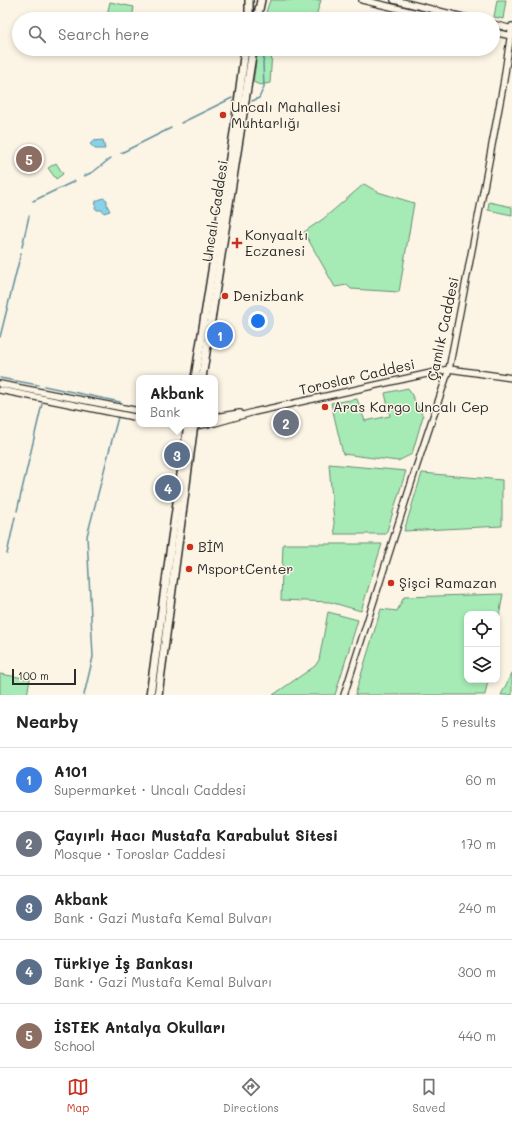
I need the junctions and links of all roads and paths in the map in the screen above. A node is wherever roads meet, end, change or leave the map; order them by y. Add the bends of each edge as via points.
1 (249, 0) edge
2 (261, 0) edge
3 (362, 0) edge
4 (394, 0) edge
5 (249, 12) edge
6 (258, 12) edge
7 (413, 12) edge
8 (443, 12) edge
9 (500, 25) edge
10 (512, 28) edge
11 (500, 33) edge
12 (512, 36) edge
13 (244, 56) edge
14 (252, 56) edge
15 (449, 369) junction
16 (195, 375) edge
17 (202, 375) edge
18 (512, 378) edge
19 (0, 384) edge
20 (0, 390) edge
21 (124, 408) junction
22 (136, 410) edge
23 (254, 412) junction
24 (122, 414) junction
25 (136, 417) edge
26 (218, 417) edge
27 (218, 421) edge
28 (191, 427) edge
29 (191, 427) edge
30 (150, 695) edge
31 (158, 695) edge
32 (344, 695) edge

1 - 5 main road
2 - 6 main road
3 - 7 street
4 - 8 street
9 - 10 street
10 - 12 street, Çamlık Caddesi
11 - 12 street
12 - 15 street, Çamlık Caddesi
13 - 16 main road, Uncalı Caddesi
14 - 17 main road, Uncalı Caddesi
15 - 18 street, Toroslar Caddesi
15 - 23 street, Toroslar Caddesi
15 - 32 street, Çamlık Caddesi
19 - 21 street
20 - 24 street
21 - 22 street
21 - 24 street
23 - 26 street, Toroslar Caddesi
23 - 27 street, Toroslar Caddesi
24 - 25 street
28 - 30 main road
29 - 31 main road

